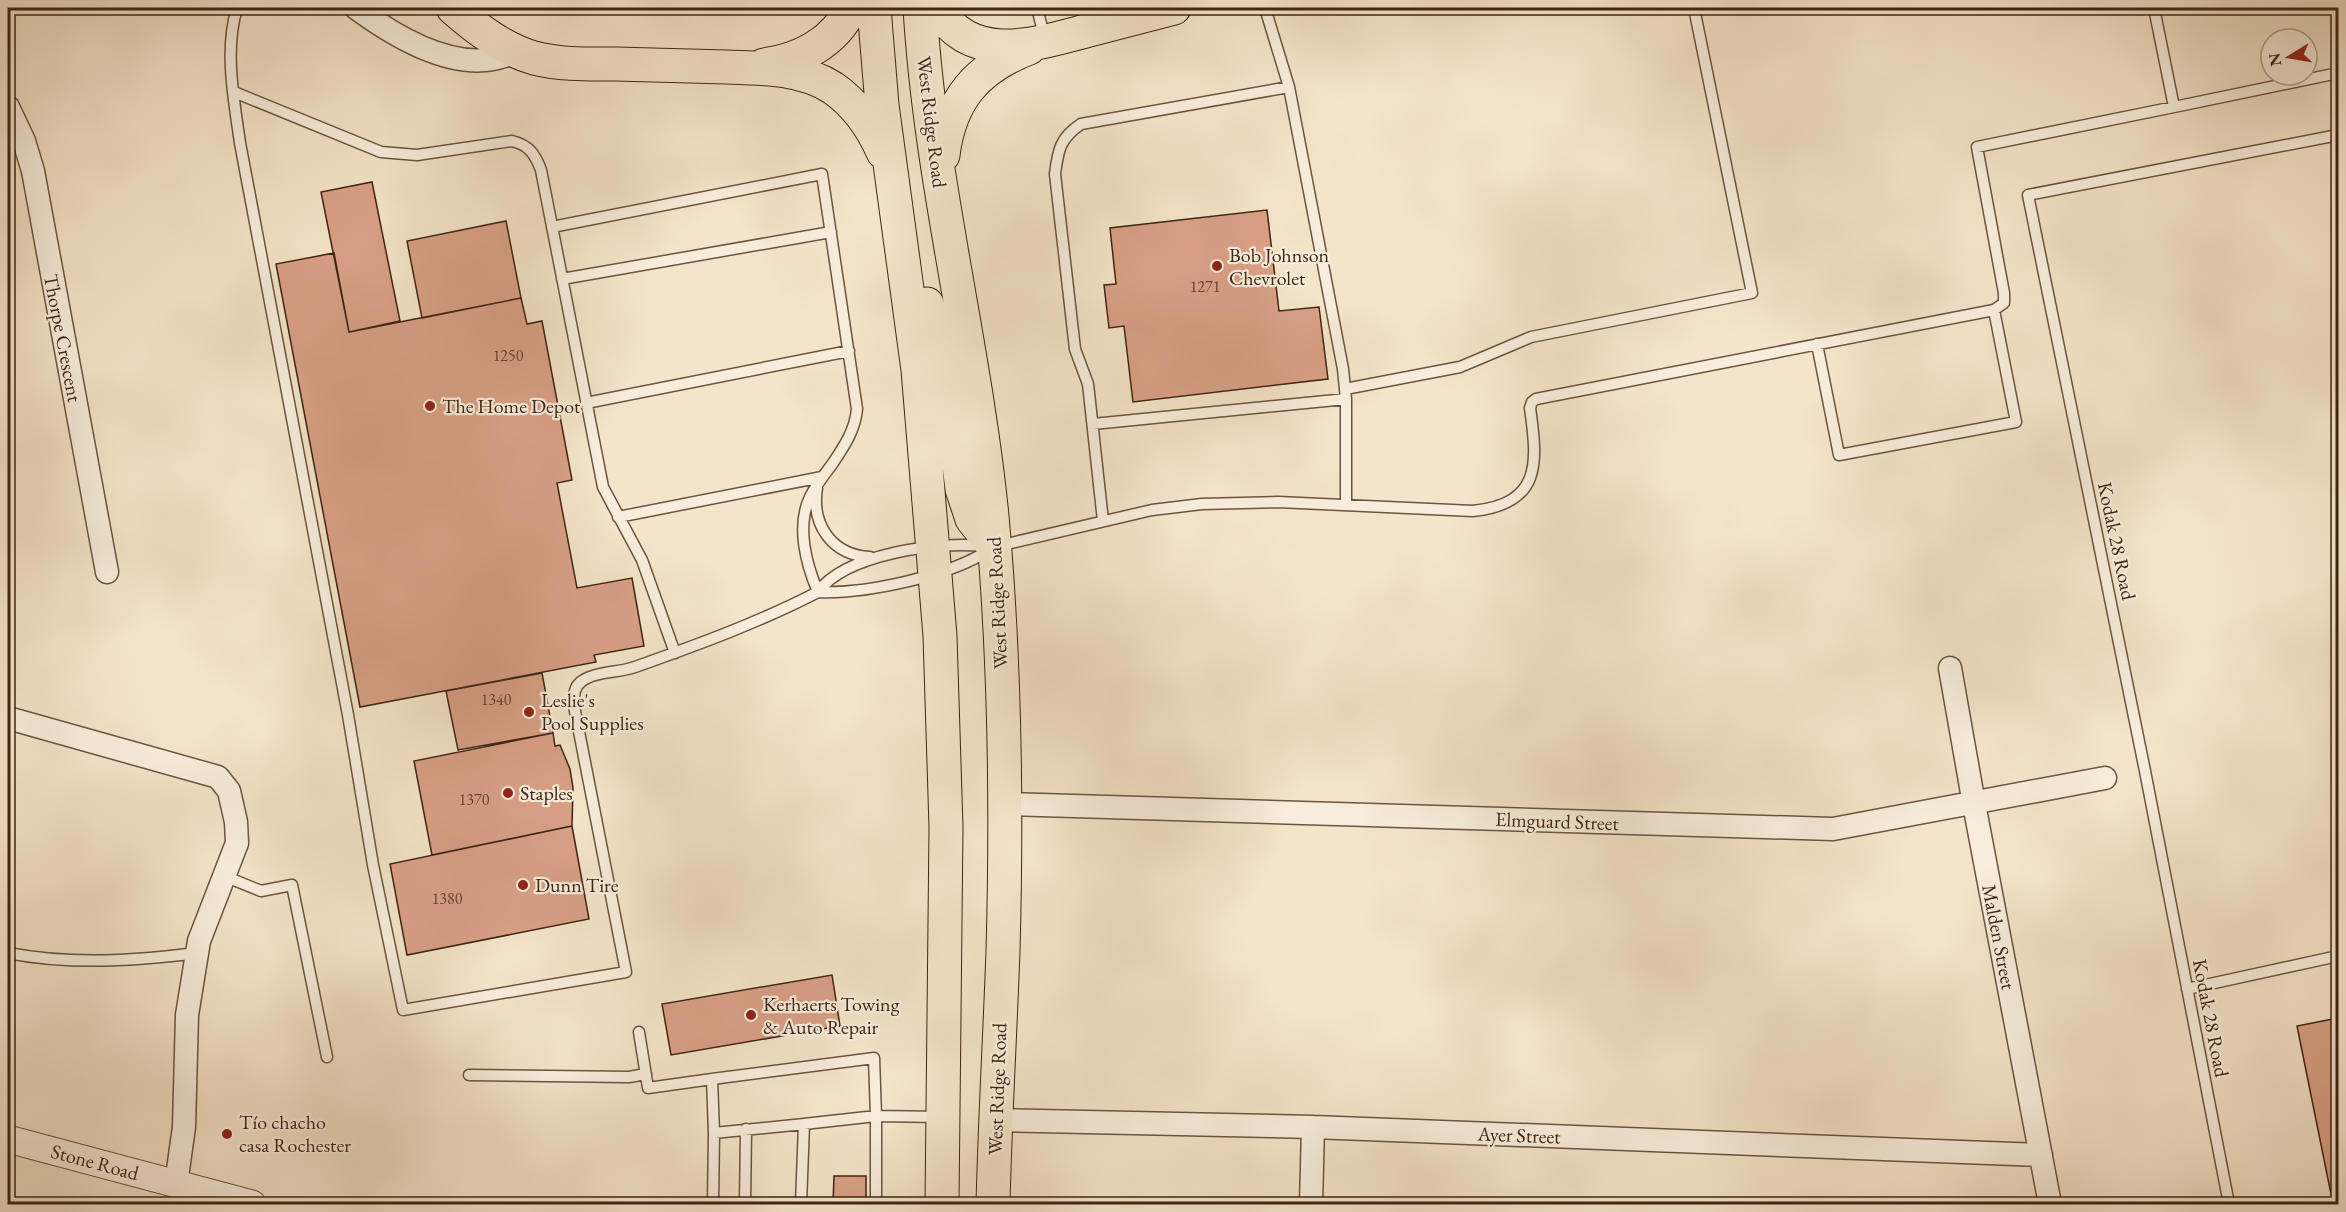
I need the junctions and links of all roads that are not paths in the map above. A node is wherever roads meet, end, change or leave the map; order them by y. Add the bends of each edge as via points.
1 (237, 8) edge
2 (356, 8) edge
3 (453, 8) edge
4 (471, 8) edge
5 (851, 8) edge
6 (874, 8) edge
7 (920, 8) edge
8 (937, 8) edge
9 (1037, 8) edge
10 (1174, 8) edge
11 (1265, 8) edge
12 (1694, 8) edge
13 (2154, 8) edge
14 (1046, 42) junction
15 (516, 51) junction
16 (741, 67) junction
17 (2338, 73) edge
18 (1289, 87) junction
19 (234, 93) junction
20 (8, 107) edge
21 (2174, 107) junction
22 (2338, 135) edge
23 (892, 178) junction
24 (941, 190) junction
25 (552, 227) junction
26 (831, 232) junction
27 (900, 232) junction
28 (562, 279) junction
29 (1995, 310) junction
30 (1817, 344) junction
31 (849, 351) junction
32 (1345, 394) junction
33 (586, 403) junction
34 (1093, 424) junction
35 (820, 480) junction
36 (1346, 506) junction
37 (618, 517) junction
38 (1103, 521) junction
39 (994, 547) junction
40 (883, 556) junction
41 (935, 560) junction
42 (107, 572) dead end
43 (818, 592) junction
44 (675, 653) junction
45 (1950, 668) dead end
46 (8, 718) edge
47 (2105, 778) dead end
48 (1005, 804) junction
49 (1974, 804) junction
50 (224, 876) junction
51 (197, 952) junction
52 (8, 953) edge
53 (2338, 956) edge
54 (2187, 989) junction
55 (639, 1032) dead end
56 (327, 1057) dead end
57 (646, 1074) junction
58 (469, 1075) dead end
59 (712, 1079) junction
60 (876, 1116) junction
61 (944, 1118) junction
62 (996, 1120) junction
63 (804, 1124) junction
64 (1313, 1127) junction
65 (746, 1129) junction
66 (714, 1133) junction
67 (8, 1139) edge
68 (2041, 1155) junction
69 (176, 1184) junction
70 (252, 1204) edge
71 (713, 1204) edge
72 (745, 1204) edge
73 (801, 1204) edge
74 (876, 1204) edge
75 (942, 1204) edge
76 (993, 1204) edge
77 (1311, 1204) edge
78 (2050, 1204) edge
79 (2229, 1204) edge

1 - 19 lane via 233,29
2 - 15 street via 387,30 441,54 488,61
3 - 15 highway via 484,34
4 - 15 highway
5 - 16 highway via 831,36 806,53 776,63
6 - 23 highway
7 - 24 highway, West Ridge Road
8 - 14 highway via 952,27 977,42 1010,47
9 - 14 lane
10 - 14 highway
11 - 18 lane
12 - 32 lane via 1752,293 1531,337 1460,367
13 - 21 lane
14 - 24 highway via 995,64 965,92 947,132
15 - 16 highway via 570,63
16 - 23 highway via 795,73 843,95 870,127
17 - 21 lane
18 - 32 lane
18 - 34 lane via 1081,124 1067,134 1057,153 1055,174 1075,349 1088,384
19 - 25 lane via 381,152 417,155 498,141 524,144 532,150 541,170
19 - 44 lane via 373,865 403,1010 626,972 574,696 582,680
20 - 42 street, Thorpe Crescent via 33,171
21 - 29 lane via 1977,147 2004,293 2004,303
22 - 54 lane, Kodak 28 Road via 2028,195
23 - 27 highway
24 - 39 highway, West Ridge Road via 972,370
25 - 26 lane via 822,174
25 - 28 lane
26 - 28 lane
26 - 31 lane
27 - 39 highway via 931,316 951,403 962,489 972,519
27 - 41 highway via 918,370
28 - 33 lane
29 - 30 lane
29 - 30 lane via 2016,422 1839,455
30 - 36 lane via 1536,399 1530,408 1535,461 1531,475 1525,488 1502,507 1473,512
31 - 33 lane
31 - 35 lane via 856,421 847,442
32 - 34 lane
32 - 36 lane
33 - 37 lane via 603,487
34 - 38 lane
35 - 37 lane
35 - 40 lane via 816,506 825,535 849,553
35 - 43 lane via 803,520 807,555
36 - 38 lane via 1278,502 1202,504
37 - 44 lane via 642,560
38 - 39 lane
39 - 41 lane via 969,544
39 - 41 lane via 967,563
39 - 48 highway, West Ridge Road
40 - 41 lane
40 - 43 lane via 838,572
41 - 43 lane via 859,590
41 - 61 highway via 946,792
43 - 44 lane
45 - 49 street, Malden Street
46 - 50 street via 218,777 229,791 236,822 237,843
47 - 49 street, Elmguard Street
48 - 49 street, Elmguard Street via 1833,829
48 - 62 highway, West Ridge Road
49 - 68 street, Malden Street
50 - 51 street
50 - 56 lane via 261,891 292,885
51 - 52 lane via 121,960 40,960
51 - 69 street via 187,1015 184,1127
53 - 54 lane
54 - 79 lane, Kodak 28 Road
55 - 57 lane
57 - 58 lane
57 - 59 lane via 648,1088
59 - 60 lane via 874,1058
59 - 66 lane
60 - 61 lane
60 - 63 lane
60 - 74 lane
61 - 75 highway
62 - 64 street, Ayer Street
62 - 76 highway, West Ridge Road
63 - 65 lane
63 - 73 lane
64 - 68 street, Ayer Street
64 - 77 street
65 - 66 lane
65 - 72 lane
66 - 71 lane
67 - 69 street, Stone Road
68 - 78 street, Malden Street
69 - 70 street, Stone Road

